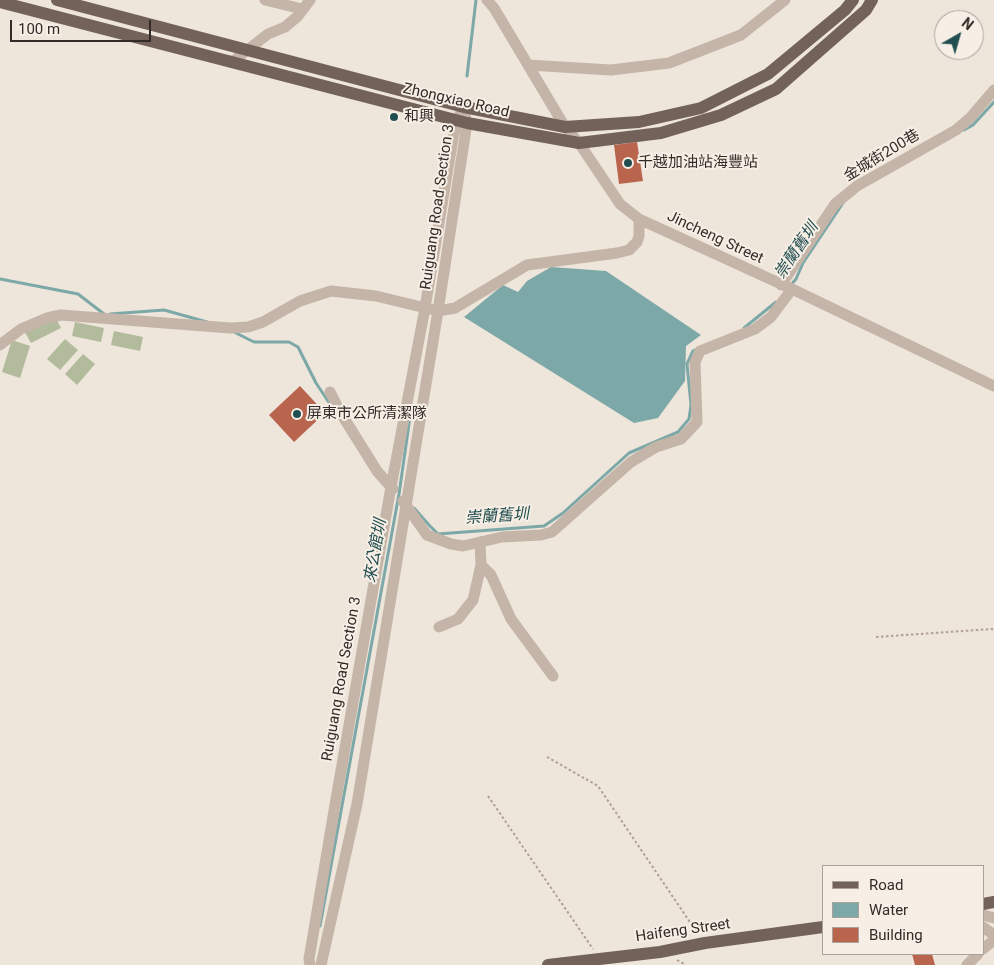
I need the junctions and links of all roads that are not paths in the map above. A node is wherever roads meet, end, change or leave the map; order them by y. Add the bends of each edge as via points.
1 (57, 0) edge
2 (265, 0) edge
3 (785, 0) edge
4 (853, 0) edge
5 (0, 2) edge
6 (491, 3) edge
7 (306, 5) edge
8 (869, 5) edge
9 (90, 8) junction
10 (86, 24) junction
11 (246, 50) junction
12 (232, 62) junction
13 (528, 65) junction
14 (994, 90) edge
15 (464, 106) junction
16 (462, 121) junction
17 (565, 127) junction
18 (579, 143) junction
19 (639, 219) junction
20 (787, 287) junction
21 (425, 308) junction
22 (438, 311) junction
23 (0, 345) edge
24 (994, 386) edge
25 (330, 392) dead end
26 (391, 486) junction
27 (405, 504) junction
28 (480, 542) junction
29 (481, 565) junction
30 (439, 627) dead end
31 (553, 676) dead end
32 (336, 799) junction
33 (357, 804) junction
34 (822, 927) edge
35 (994, 940) edge
36 (984, 948) edge
37 (977, 955) edge
38 (310, 965) edge
39 (321, 965) edge
40 (548, 965) edge
41 (967, 965) edge

1 - 9 main road, Zhongxiao Road
2 - 7 street
3 - 13 street via 741,35 669,63 612,70
4 - 8 main road
4 - 17 main road, Zhongxiao Road via 768,74 700,108 639,122
5 - 10 main road, Zhongxiao Road
6 - 13 street, Jincheng Street
7 - 11 street via 285,26
8 - 18 main road, Zhongxiao Road via 776,89 721,115 661,133
9 - 10 main road
9 - 11 main road, Zhongxiao Road
10 - 12 main road, Zhongxiao Road
11 - 12 street
11 - 15 main road, Zhongxiao Road
12 - 16 main road, Zhongxiao Road
13 - 17 street, Jincheng Street
14 - 20 street, 金城街200巷 via 956,130 857,186 835,204
15 - 16 street, Ruiguang Road Section 3
15 - 17 main road, Zhongxiao Road
16 - 18 main road, Zhongxiao Road
16 - 21 street, Ruiguang Road Section 3
16 - 22 street, Ruiguang Road Section 3
17 - 18 street, Jincheng Street
18 - 19 street, Jincheng Street via 620,204
19 - 20 street, Jincheng Street
19 - 22 street via 639,236 629,250 527,265 455,308
20 - 24 street, Jincheng Street
20 - 28 street, 金城街200巷 via 771,317 755,329 700,351 695,362 697,422 681,439 656,447 631,462 552,532
21 - 22 street
21 - 23 street via 376,296 331,291 300,301 248,328 61,315 21,329
21 - 26 street, Ruiguang Road Section 3
22 - 27 street, Ruiguang Road Section 3
25 - 26 street, 金城街200巷 via 377,471
26 - 27 street, 金城街200巷
26 - 32 street, Ruiguang Road Section 3
27 - 28 street, 金城街200巷 via 427,536 463,546
27 - 33 street, Ruiguang Road Section 3
28 - 29 street
29 - 30 street via 473,600 458,619
29 - 31 street via 490,575 511,619
32 - 33 street
32 - 38 street, Ruiguang Road Section 3
33 - 39 street, Ruiguang Road Section 3
34 - 40 main road, Haifeng Street
35 - 36 street
37 - 41 street

